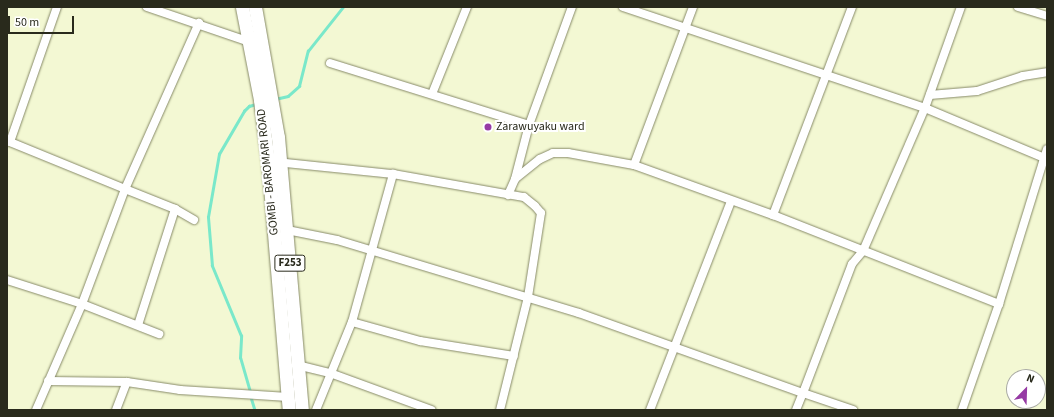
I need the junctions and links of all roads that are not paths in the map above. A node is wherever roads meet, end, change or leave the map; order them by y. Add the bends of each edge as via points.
1 (57, 7) edge
2 (148, 7) edge
3 (242, 7) edge
4 (255, 7) edge
5 (467, 7) edge
6 (572, 7) edge
7 (624, 7) edge
8 (693, 7) edge
9 (852, 7) edge
10 (961, 7) edge
11 (1018, 7) edge
12 (1047, 16) edge
13 (198, 23) junction
14 (685, 29) junction
15 (250, 42) junction
16 (330, 63) dead end
17 (1047, 72) edge
18 (826, 76) junction
19 (432, 94) junction
20 (930, 95) junction
21 (266, 100) junction
22 (925, 108) junction
23 (529, 125) junction
24 (8, 144) edge
25 (1047, 149) edge
26 (1045, 158) edge
27 (274, 162) junction
28 (634, 165) junction
29 (392, 174) junction
30 (515, 178) junction
31 (125, 189) junction
32 (508, 195) junction
33 (731, 202) junction
34 (175, 209) junction
35 (773, 215) junction
36 (194, 220) dead end
37 (287, 230) junction
38 (373, 251) junction
39 (863, 251) junction
40 (7, 280) edge
41 (528, 297) junction
42 (82, 304) junction
43 (998, 304) junction
44 (352, 322) junction
45 (138, 325) junction
46 (158, 334) dead end
47 (675, 349) junction
48 (514, 356) junction
49 (297, 365) junction
50 (330, 373) junction
51 (48, 381) junction
52 (127, 382) junction
53 (803, 393) junction
54 (288, 397) junction
55 (36, 410) edge
56 (116, 410) edge
57 (289, 410) edge
58 (302, 410) edge
59 (316, 410) edge
60 (431, 410) edge
61 (500, 410) edge
62 (650, 410) edge
63 (796, 410) edge
64 (853, 410) edge
65 (962, 410) edge

1 - 24 street
2 - 13 street
3 - 15 main road, GOMBI - BAROMARI ROAD / F253
4 - 21 main road, GOMBI - BAROMARI ROAD / F253
5 - 19 street
6 - 23 street
7 - 14 street
8 - 14 street
9 - 18 street
10 - 20 street
11 - 12 street
13 - 15 street
13 - 31 street
14 - 18 street
14 - 28 street
15 - 21 main road, GOMBI - BAROMARI ROAD / F253
16 - 19 street
17 - 20 street via 1023,76 977,90
18 - 22 street
18 - 35 street
19 - 23 street
20 - 22 street
21 - 27 main road, GOMBI - BAROMARI ROAD / F253
22 - 26 street
22 - 39 street
23 - 30 street
24 - 31 street
25 - 26 street
26 - 43 street
27 - 29 street
27 - 37 main road, GOMBI - BAROMARI ROAD / F253
27 - 54 main road, GOMBI - BAROMARI ROAD / F253
28 - 30 street via 568,153 553,153 540,159
28 - 33 street
29 - 32 street
29 - 38 street
30 - 32 street
31 - 34 street
31 - 42 street
32 - 41 street via 524,197 541,213
33 - 35 street
33 - 47 street
34 - 36 street
34 - 45 street
35 - 39 street
37 - 38 street
37 - 49 main road, GOMBI - BAROMARI ROAD / F253
38 - 41 street
38 - 44 street
39 - 43 street
39 - 53 street via 852,264
40 - 42 street
41 - 47 street
41 - 48 street
42 - 45 street
42 - 51 street
43 - 65 street
44 - 48 street via 420,341
44 - 50 street
45 - 46 street
47 - 53 street
47 - 62 street
48 - 61 street
49 - 50 street
49 - 58 main road, GOMBI - BAROMARI ROAD / F253
50 - 59 street
50 - 60 street
51 - 52 street
51 - 55 street
52 - 54 street via 180,390
52 - 56 street
53 - 63 street
53 - 64 street
54 - 57 main road, GOMBI - BAROMARI ROAD / F253

